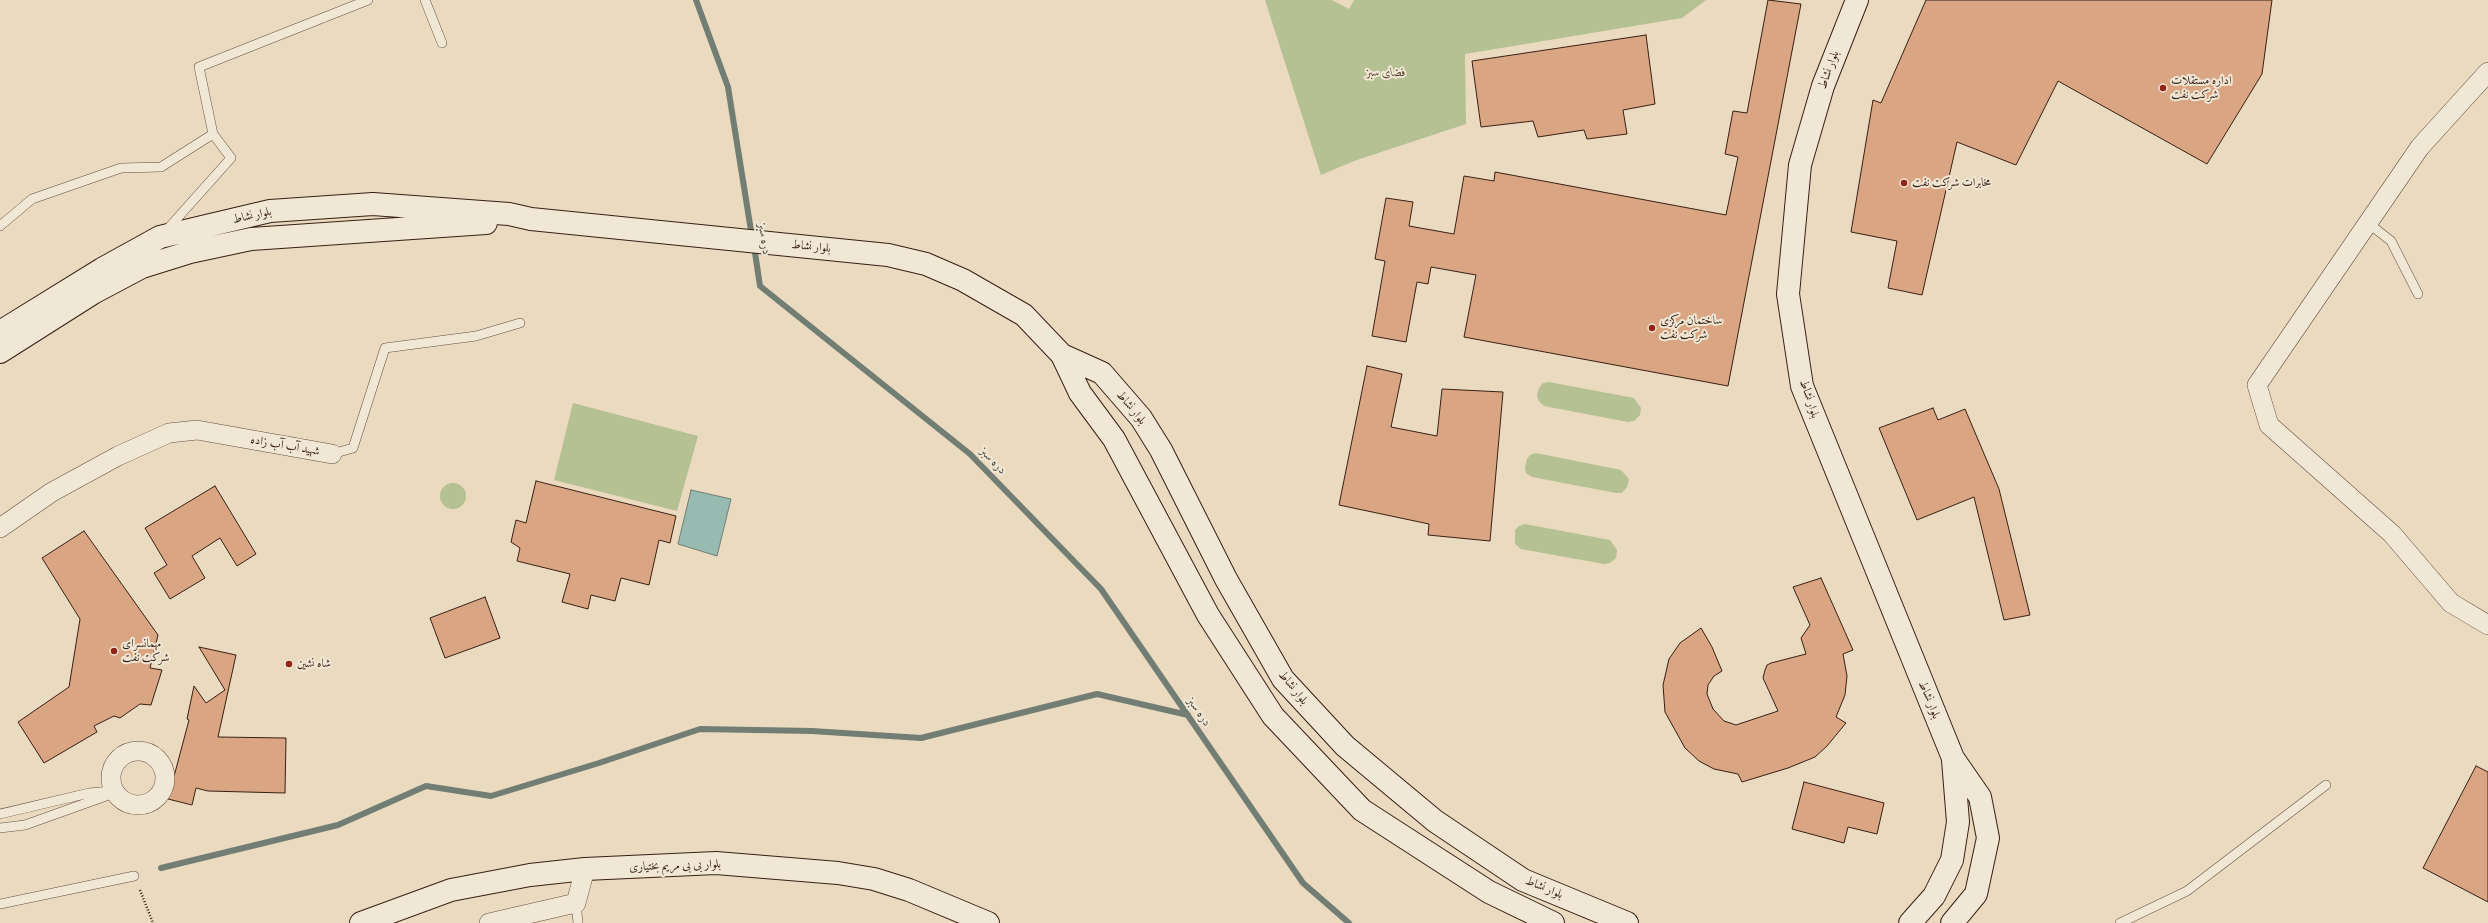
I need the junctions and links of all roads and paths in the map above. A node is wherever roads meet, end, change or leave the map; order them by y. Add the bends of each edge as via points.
1 (368, 0) edge
2 (425, 0) edge
3 (1857, 0) edge
4 (442, 43) dead end
5 (2488, 72) edge
6 (213, 134) junction
7 (531, 219) junction
8 (2368, 223) junction
9 (0, 226) edge
10 (160, 237) junction
11 (2418, 294) dead end
12 (520, 322) dead end
13 (0, 332) edge
14 (0, 352) edge
15 (1062, 355) junction
16 (332, 454) joint
17 (0, 528) edge
18 (2488, 625) edge
19 (1953, 758) junction
20 (2326, 784) dead end
21 (0, 814) edge
22 (0, 828) edge
23 (585, 869) junction
24 (134, 876) joint
25 (576, 903) junction
26 (0, 904) edge
27 (153, 923) edge
28 (361, 923) edge
29 (489, 923) edge
30 (578, 923) edge
31 (988, 923) edge
32 (1553, 923) edge
33 (1627, 923) edge
34 (1910, 923) edge
35 (1952, 923) edge
36 (2120, 923) edge

1 - 6 lane via 199,67
2 - 4 lane
3 - 19 main road, بلوار نشاط via 1823,86 1800,165 1788,294 1802,386
5 - 8 street via 2420,147
6 - 9 lane via 161,168 121,168 32,199
6 - 10 lane via 231,158
7 - 10 main road, بلوار نشاط via 509,214 373,204 270,211
7 - 14 main road, بلوار نشاط via 251,239 190,252 142,267 93,293
7 - 15 main road, بلوار نشاط via 888,255 926,264 989,294 1024,315
8 - 11 lane via 2391,242
8 - 18 street via 2257,385 2269,425 2392,534 2451,603
10 - 13 main road, بلوار نشاط via 95,273
12 - 16 lane, شهید آب آب زاده via 476,336 385,348 353,448
15 - 32 main road, بلوار نشاط via 1080,392 1114,439 1208,615 1273,716 1362,810 1490,892
15 - 33 main road, بلوار نشاط via 1102,374 1141,418 1161,450 1226,579 1283,679 1345,746 1435,822 1523,880
16 - 17 street, شهید آب آب زاده via 197,430 169,433 118,456 52,492
19 - 34 main road, بلوار نشاط via 1958,822 1952,860 1934,896
19 - 35 main road, بلوار نشاط via 1980,797 1988,838 1976,894
20 - 36 lane via 2187,892
21 - 22 lane via 108,791 106,796 25,825
23 - 25 street
23 - 28 main road, بلوار بی بی مریم بختیاری via 530,875 452,890
23 - 31 main road, بلوار بی بی مریم بختیاری via 716,863 838,873 909,890
24 - 26 lane
24 - 27 path
25 - 29 street
25 - 30 lane

